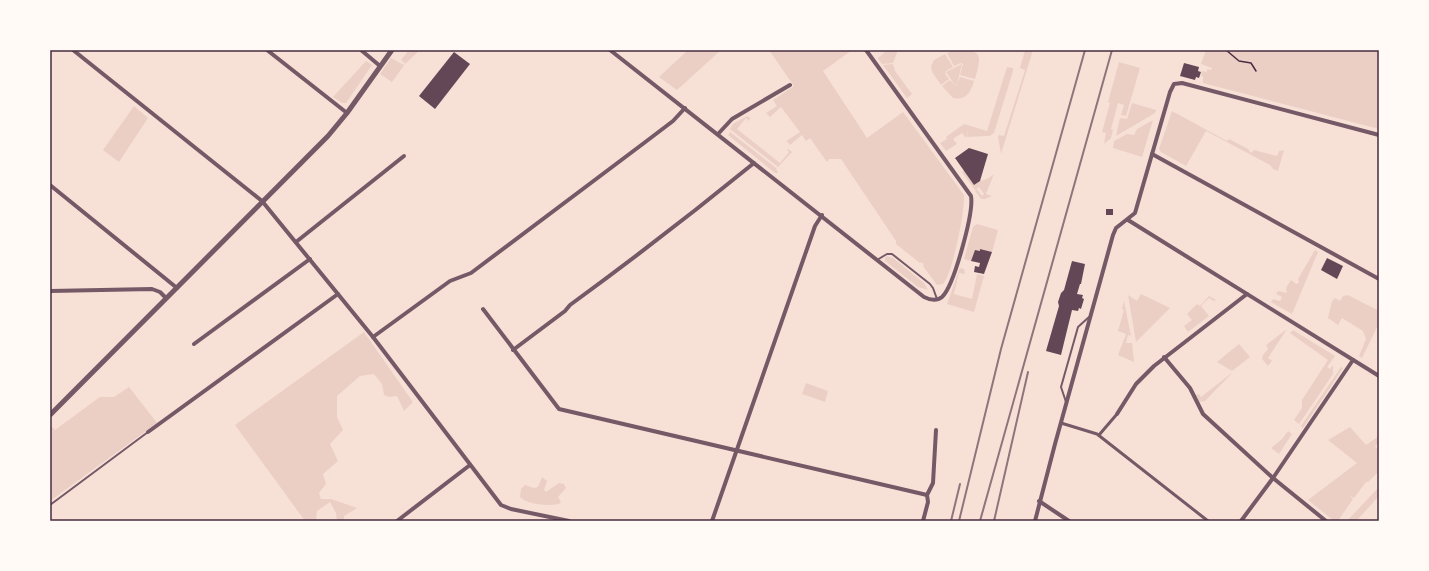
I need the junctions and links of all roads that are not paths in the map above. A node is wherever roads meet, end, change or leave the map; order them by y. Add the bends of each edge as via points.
1 (73, 50) edge
2 (267, 50) edge
3 (361, 50) edge
4 (392, 50) edge
5 (610, 50) edge
6 (866, 50) edge
7 (380, 66) junction
8 (790, 85) dead end
9 (685, 108) junction
10 (347, 113) junction
11 (718, 134) junction
12 (1379, 135) edge
13 (1152, 154) junction
14 (404, 156) dead end
15 (754, 163) junction
16 (50, 185) edge
17 (262, 201) junction
18 (822, 215) junction
19 (1128, 220) junction
20 (296, 242) junction
21 (310, 259) junction
22 (877, 260) junction
23 (1379, 279) edge
24 (177, 288) junction
25 (50, 291) edge
26 (338, 294) junction
27 (1247, 294) junction
28 (166, 298) junction
29 (937, 300) junction
30 (483, 309) dead end
31 (1091, 314) junction
32 (373, 337) junction
33 (194, 344) dead end
34 (513, 350) junction
35 (1164, 357) junction
36 (1354, 360) junction
37 (1379, 376) edge
38 (1066, 404) junction
39 (1117, 414) joint
40 (50, 415) edge
41 (1061, 423) junction
42 (936, 430) dead end
43 (148, 432) joint
44 (1099, 435) junction
45 (737, 450) junction
46 (470, 465) junction
47 (1273, 478) junction
48 (927, 495) junction
49 (1039, 501) junction
50 (50, 505) edge
51 (397, 521) edge
52 (569, 521) edge
53 (712, 521) edge
54 (923, 521) edge
55 (1035, 521) edge
56 (1069, 521) edge
57 (1208, 521) edge
58 (1241, 521) edge
59 (1326, 521) edge

1 - 17 street
2 - 10 street
3 - 7 street
4 - 7 street
5 - 9 street
6 - 29 street via 970,194 972,202 968,227 953,277 946,292
7 - 10 street
8 - 11 street via 732,119
9 - 11 street
9 - 32 street via 644,144 470,273 450,280
10 - 17 street via 328,136
11 - 15 street
12 - 13 street via 1182,82 1175,83 1170,92
13 - 19 street via 1135,213
13 - 23 street
14 - 20 street
15 - 18 street
15 - 34 street
16 - 24 street
17 - 20 street
17 - 24 street
18 - 22 street
18 - 45 street via 815,226
19 - 27 street
19 - 31 street via 1114,232
20 - 21 street
21 - 26 street
21 - 33 street
22 - 29 street via 924,297
22 - 29 lane via 892,254 930,284
24 - 28 street
25 - 28 street via 152,289
26 - 32 street
26 - 43 street
27 - 35 street
27 - 36 street
28 - 40 street
30 - 34 street
31 - 38 street
31 - 38 lane via 1079,325 1061,388
32 - 46 street
34 - 45 street via 559,409
35 - 39 street via 1139,381
35 - 47 street via 1190,388 1203,414
36 - 37 street
36 - 47 street
38 - 41 street
39 - 44 street
41 - 44 street
41 - 49 street
42 - 48 street via 932,483
43 - 50 lane
44 - 57 street
45 - 48 street
45 - 53 street
46 - 51 street
46 - 52 street via 504,506
47 - 58 street
47 - 59 street
48 - 54 street via 928,502
49 - 55 street
49 - 56 street

